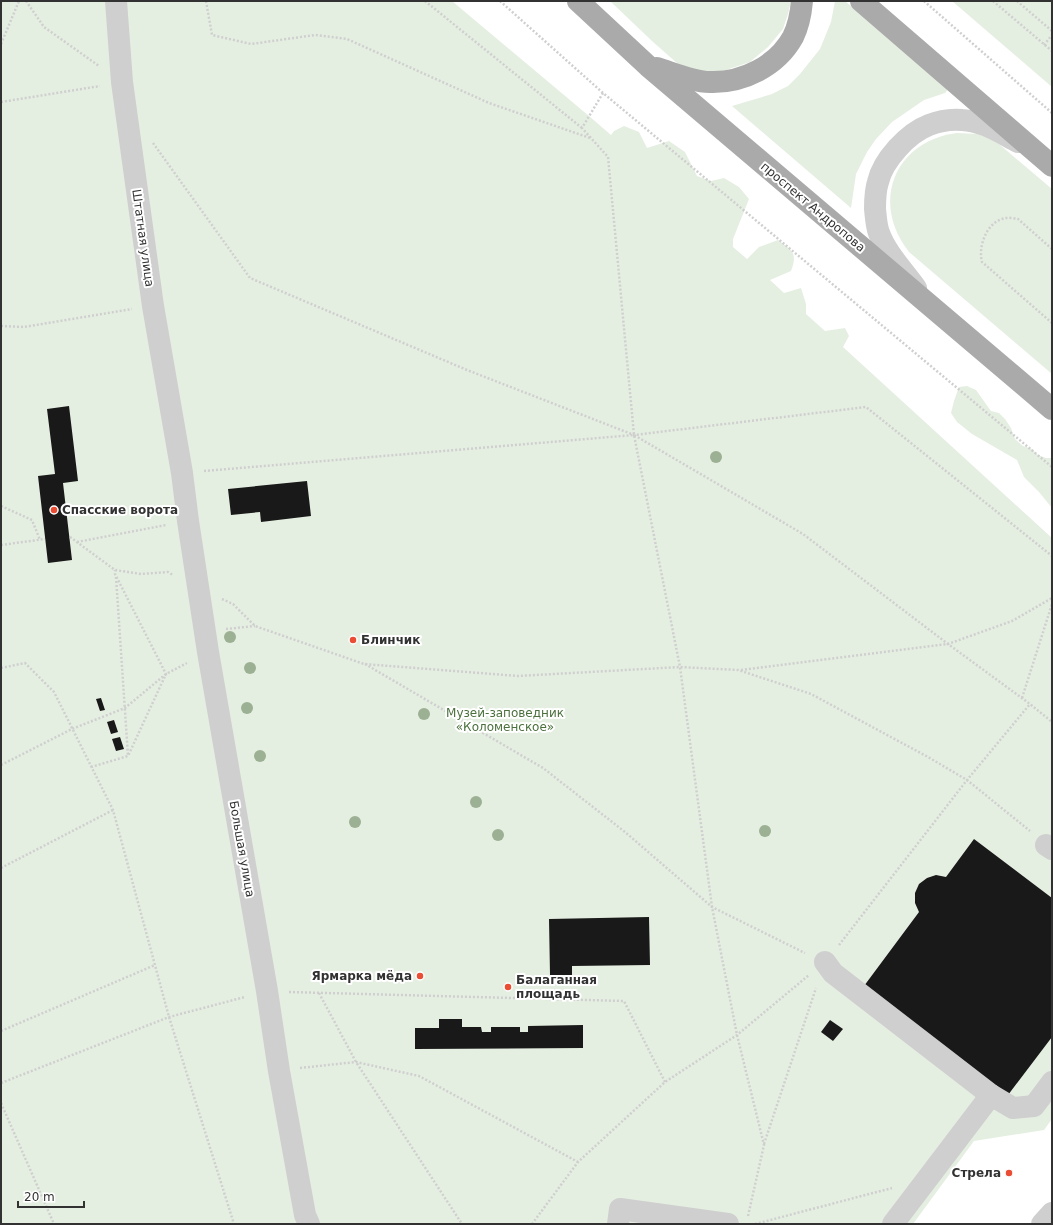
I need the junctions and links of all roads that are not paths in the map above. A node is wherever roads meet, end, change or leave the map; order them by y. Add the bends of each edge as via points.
1 (116, 1) edge
2 (578, 1) edge
3 (802, 1) edge
4 (867, 3) edge
5 (648, 66) junction
6 (1034, 151) junction
7 (1052, 166) edge
8 (929, 304) junction
9 (1052, 409) edge
10 (182, 473) joint
11 (825, 962) road end
12 (1052, 1082) edge
13 (991, 1095) junction
14 (1052, 1213) edge
15 (309, 1224) edge
16 (618, 1224) edge
17 (728, 1224) edge
18 (893, 1224) edge
19 (1042, 1224) edge

1 - 10 street, Штатная улица via 122,82 153,306
2 - 5 main road, проспект Андропова
3 - 5 main road via 795,32 789,43 760,70 730,81 709,82
4 - 6 main road
5 - 8 main road, проспект Андропова
6 - 7 main road
6 - 8 street via 981,123 954,120 929,125 916,132 886,163 876,191 876,221 879,233 886,248
8 - 9 main road, проспект Андропова
10 - 15 street, Большая улица via 205,631 279,1071 305,1215
11 - 13 street via 833,973
12 - 13 street via 1034,1106 1013,1108
13 - 18 street
14 - 19 street
16 - 17 street via 620,1209

